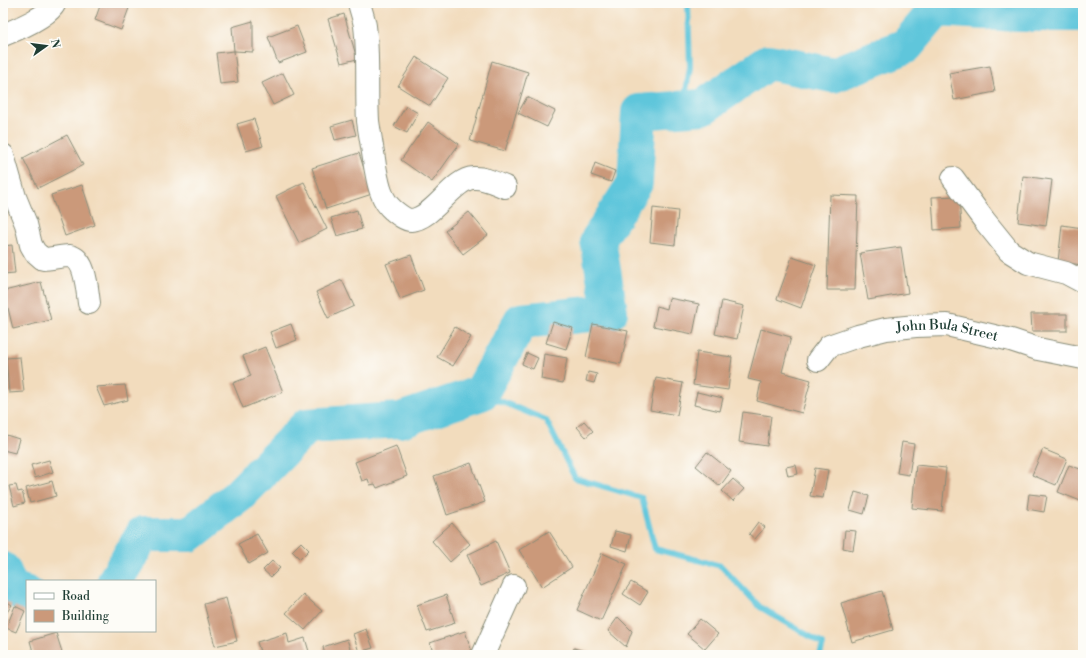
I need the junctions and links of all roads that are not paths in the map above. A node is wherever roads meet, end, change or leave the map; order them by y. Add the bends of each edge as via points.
1 (55, 3) edge
2 (359, 3) edge
3 (3, 35) edge
4 (3, 155) edge
5 (953, 178) dead end
6 (505, 187) dead end
7 (1083, 282) edge
8 (89, 303) dead end
9 (1083, 358) edge
10 (818, 360) dead end
11 (514, 586) dead end
12 (483, 655) edge

1 - 3 street via 53,7 19,29
2 - 6 street via 365,26 368,120 372,148 382,195 392,208 402,217 411,220 434,208 466,179 486,180
4 - 8 street via 35,252 43,259 67,256 74,257 80,262
5 - 7 street via 1009,250 1028,263 1066,273
9 - 10 street, John Bula Street via 948,325 886,329 858,336 829,346
11 - 12 street

